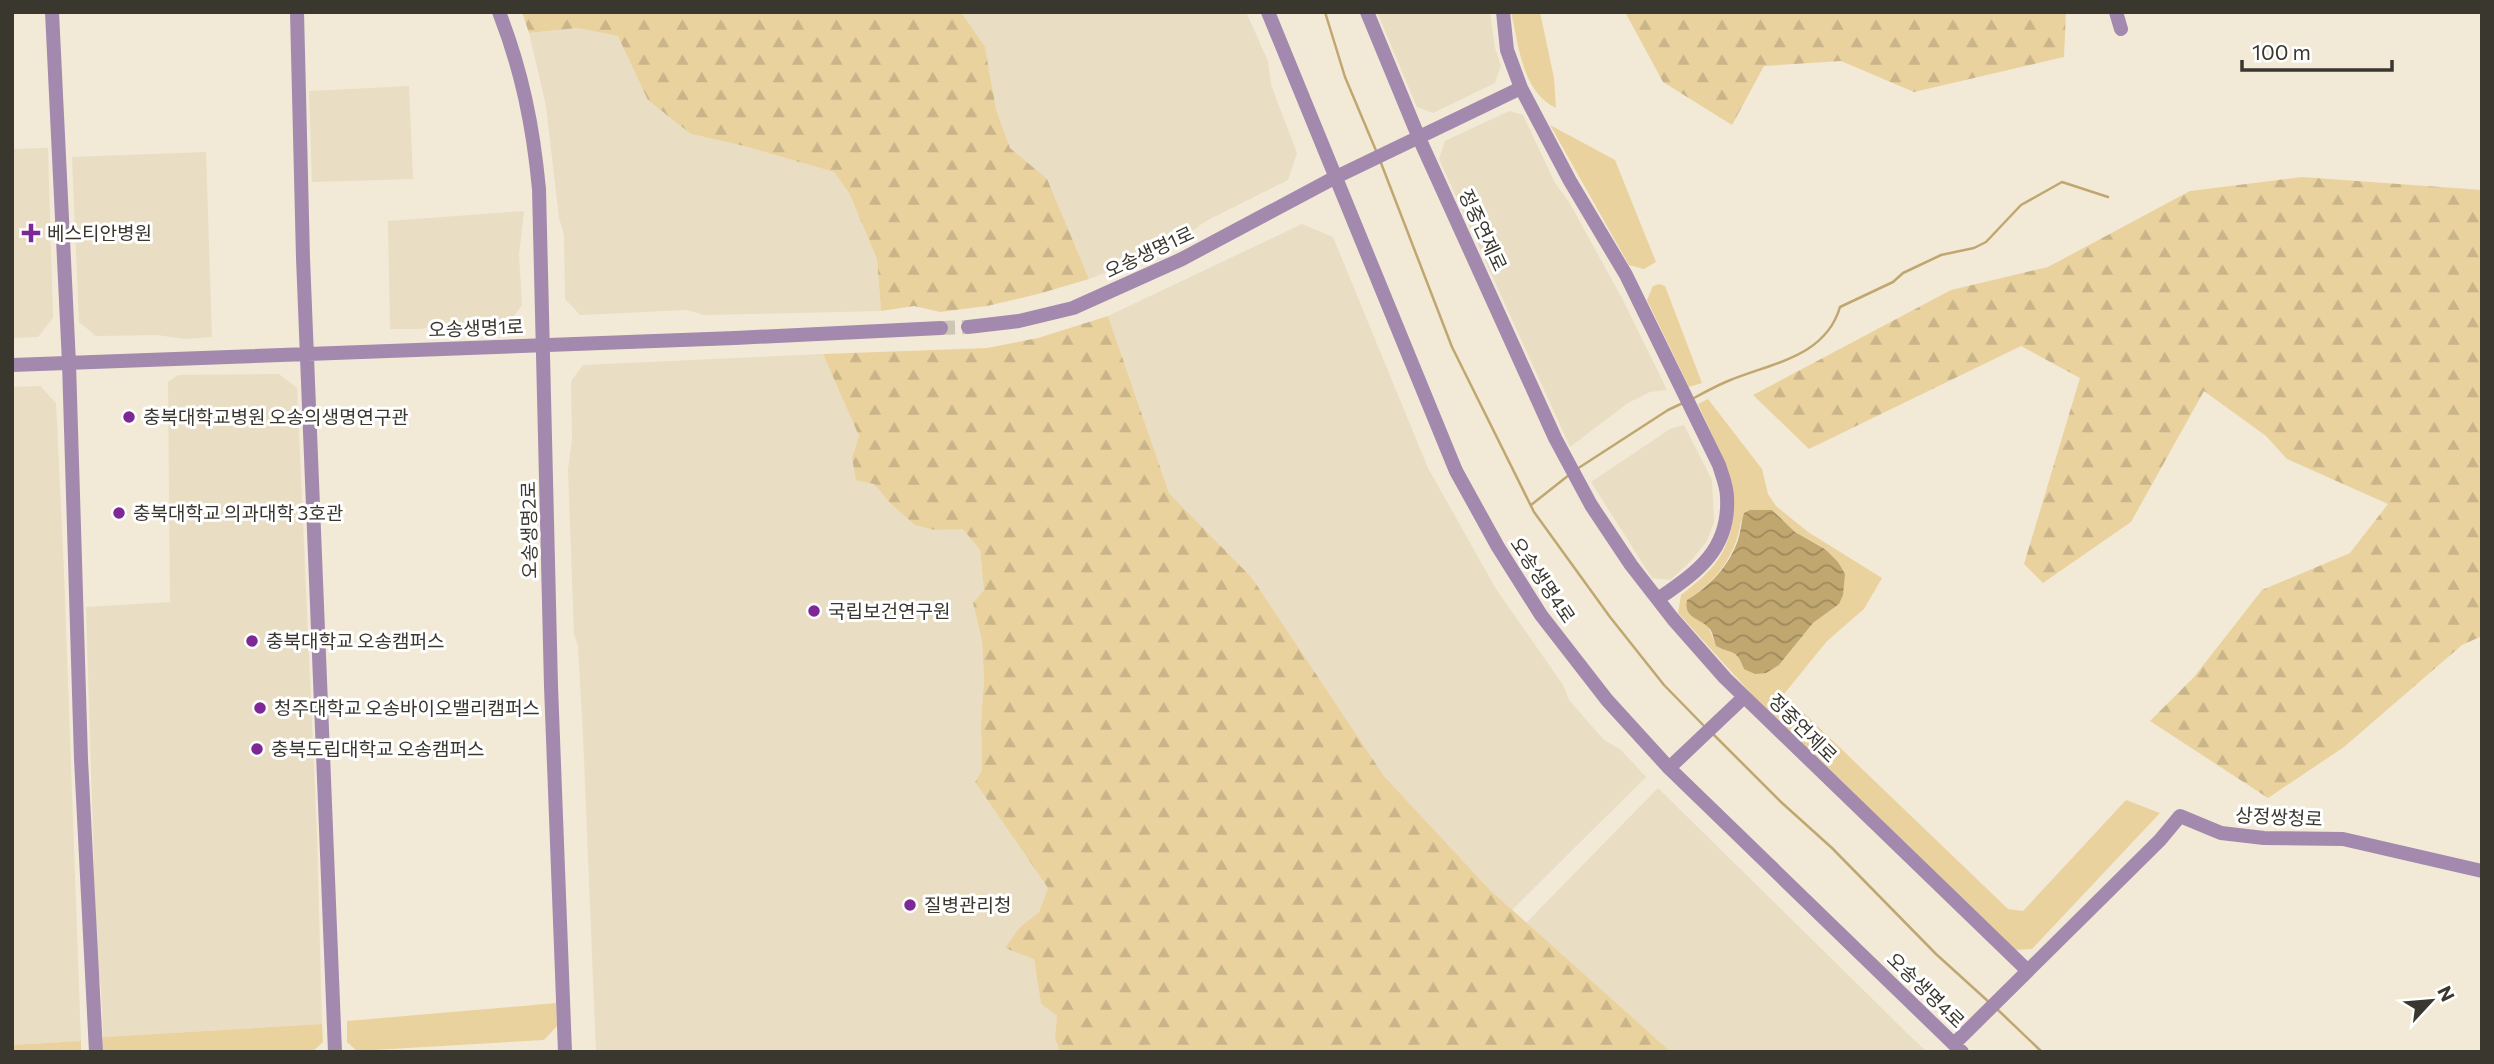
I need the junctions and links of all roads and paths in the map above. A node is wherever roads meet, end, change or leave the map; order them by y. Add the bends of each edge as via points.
1 (52, 12) edge
2 (297, 12) edge
3 (499, 12) edge
4 (1268, 12) edge
5 (1367, 12) edge
6 (1503, 12) edge
7 (2116, 12) edge
8 (2122, 29) dead end
9 (1521, 88) junction
10 (1415, 140) junction
11 (1334, 178) junction
12 (968, 327) tunnel mouth
13 (941, 328) tunnel mouth
14 (544, 344) junction
15 (307, 354) junction
16 (69, 363) junction
17 (12, 365) edge
18 (1658, 599) junction
19 (1741, 699) junction
20 (1673, 764) junction
21 (2482, 871) edge
22 (2023, 976) junction
23 (1958, 1048) edge
24 (96, 1052) edge
25 (335, 1052) edge
26 (565, 1052) edge

1 - 16 street
2 - 15 street
3 - 14 street, 오송생명2로 via 522,80 535,149
4 - 11 street, 오송생명4로
5 - 10 street, 정중연제로
6 - 9 street via 1507,50
7 - 8 street
9 - 10 street, 오송생명1로
9 - 18 street via 1626,275 1728,494 1727,517 1710,558
10 - 11 street, 오송생명1로
10 - 18 street, 정중연제로 via 1568,463 1631,565
11 - 12 street, 오송생명1로 via 1182,259 1073,308
11 - 20 street, 오송생명4로 via 1456,471 1497,547 1541,615 1607,700
13 - 14 street, 오송생명1로
14 - 15 street, 오송생명1로
14 - 26 street, 오송생명2로
15 - 16 street, 오송생명1로
15 - 25 street
16 - 17 street, 오송생명1로
16 - 24 street via 81,759
18 - 19 street, 정중연제로
19 - 20 street
19 - 22 street, 정중연제로
20 - 23 street, 오송생명4로
21 - 22 street, 상정쌍청로 via 2343,839 2221,833 2179,816
22 - 23 street via 1968,1031

